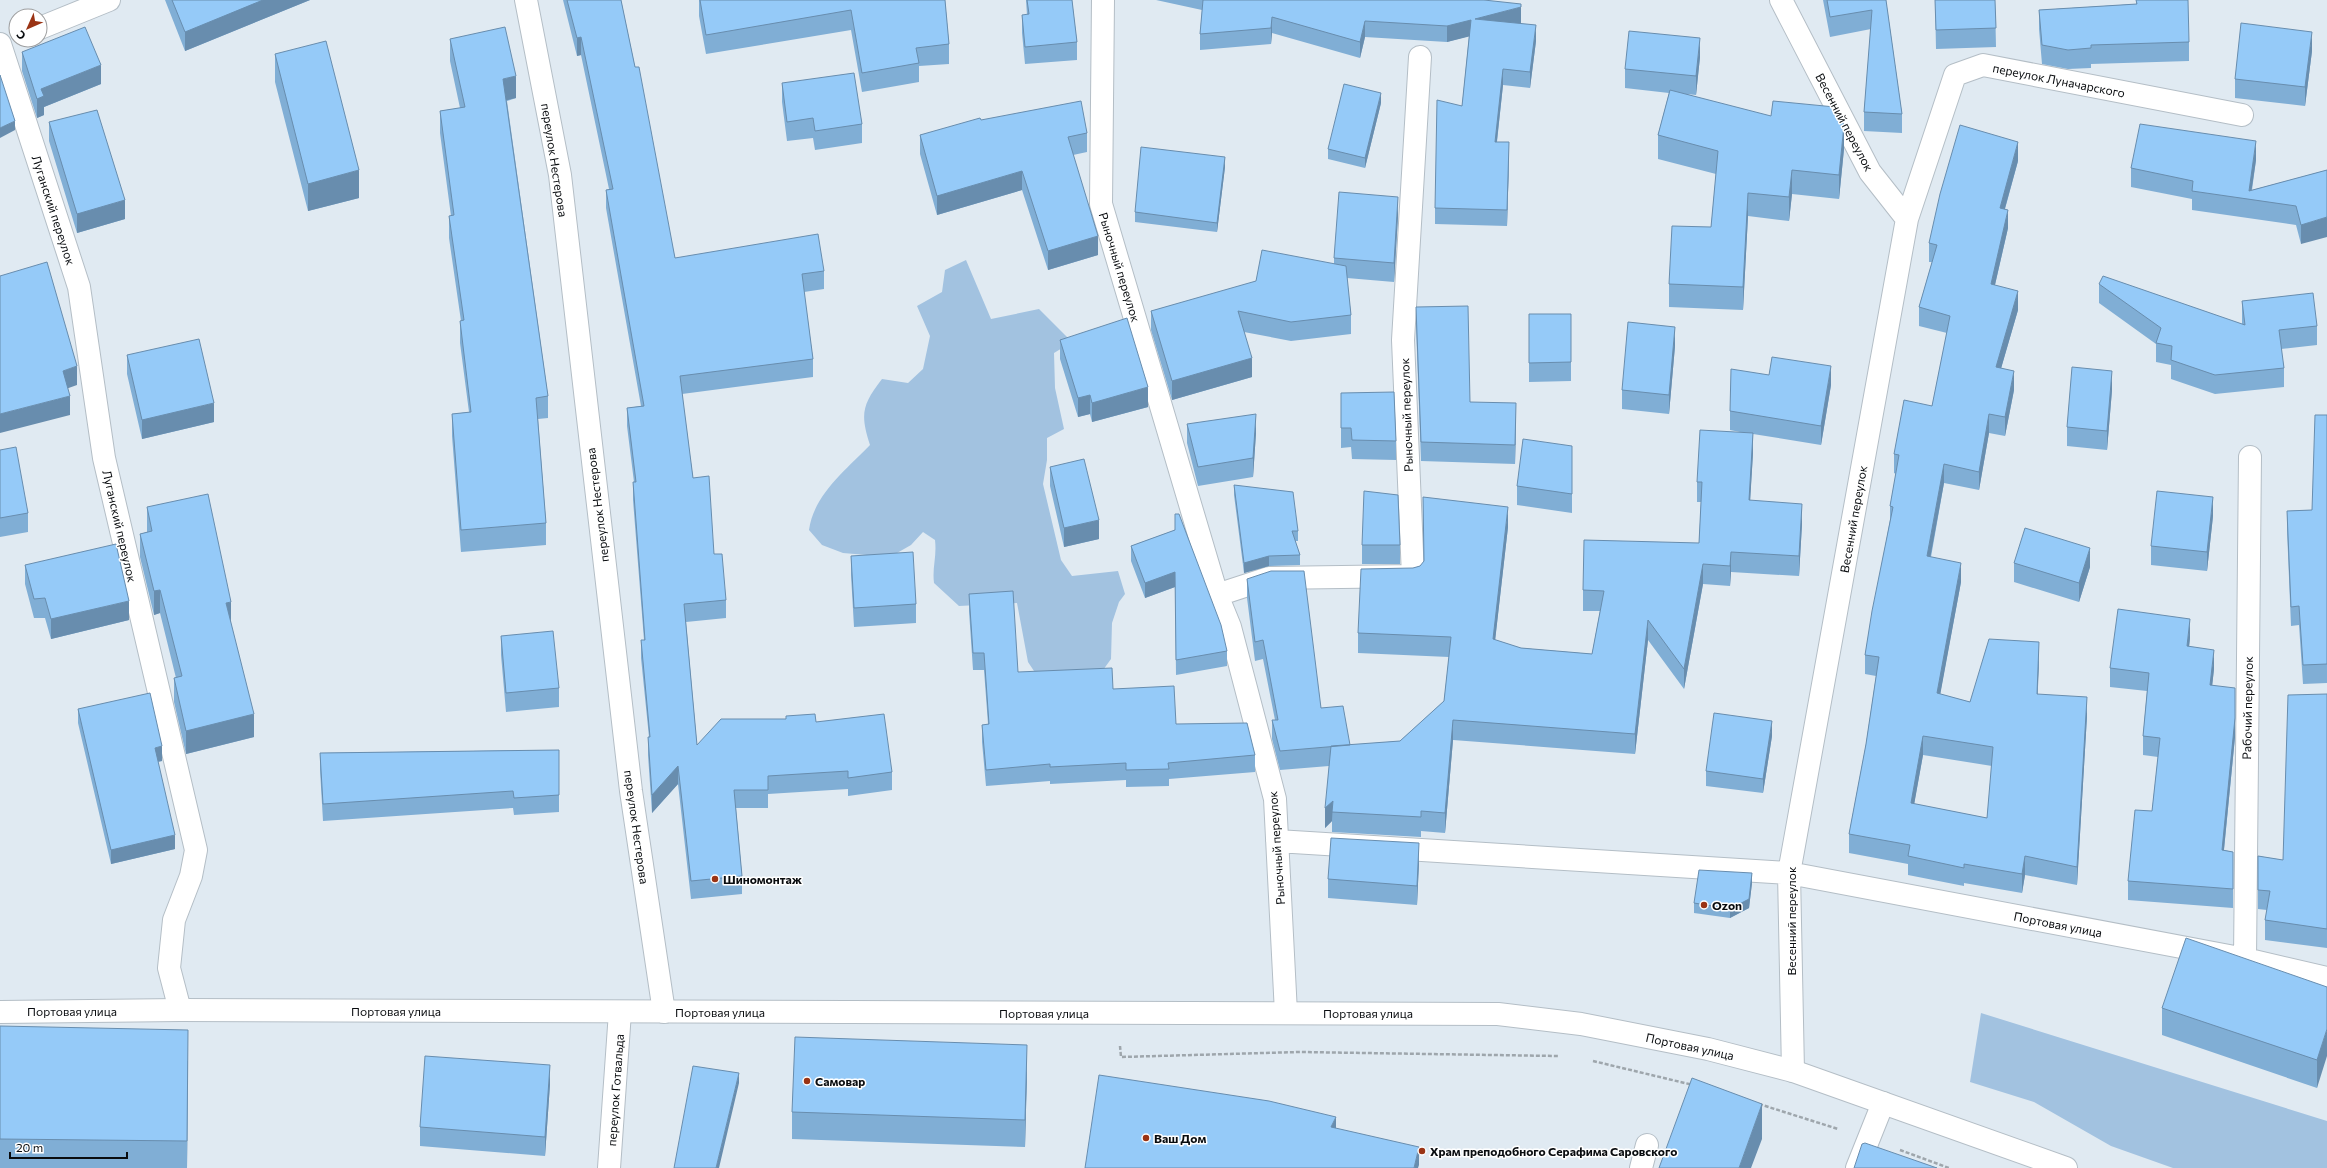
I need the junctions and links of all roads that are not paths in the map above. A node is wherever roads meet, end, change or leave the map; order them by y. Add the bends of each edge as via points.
1 (109, 0) edge
2 (526, 0) edge
3 (1103, 0) edge
4 (1781, 0) edge
5 (48, 25) edge
6 (0, 44) edge
7 (1420, 57) dead end
8 (2242, 115) dead end
9 (1907, 219) junction
10 (2250, 457) dead end
11 (1218, 595) junction
12 (1277, 840) junction
13 (1789, 873) junction
14 (2245, 959) junction
15 (2327, 978) edge
16 (180, 1010) junction
17 (0, 1012) edge
18 (620, 1012) junction
19 (664, 1012) junction
20 (1286, 1013) junction
21 (1793, 1071) junction
22 (1883, 1103) junction
23 (1647, 1145) dead end
24 (609, 1168) edge
25 (1641, 1168) edge
26 (1857, 1168) edge
27 (2066, 1168) edge

1 - 5 street
2 - 19 street, переулок Нестерова via 560,175 630,783
3 - 11 street, Рыночный переулок via 1101,204
4 - 9 street, Весенний переулок via 1870,172
6 - 16 street, Луганский переулок via 79,287 104,458 196,850 191,876 173,927 169,968
7 - 11 street, Рыночный переулок via 1403,340 1413,576 1269,578
8 - 9 street, переулок Луначарского via 1983,65 1955,75
9 - 13 street, Весенний переулок
10 - 14 street, Рабочий переулок
11 - 12 street, Рыночный переулок via 1230,627 1275,800
12 - 13 street, Портовая улица
12 - 20 street, Рыночный переулок
13 - 14 street, Портовая улица
13 - 21 street, Весенний переулок
14 - 15 street, Портовая улица
16 - 17 street, Портовая улица
16 - 18 street, Портовая улица
18 - 19 street, Портовая улица
18 - 24 street, переулок Готвальда
19 - 20 street, Портовая улица
20 - 21 street, Портовая улица via 1498,1014 1581,1024 1700,1047
21 - 22 street, Портовая улица
22 - 26 street
22 - 27 street, Портовая улица
23 - 25 street

